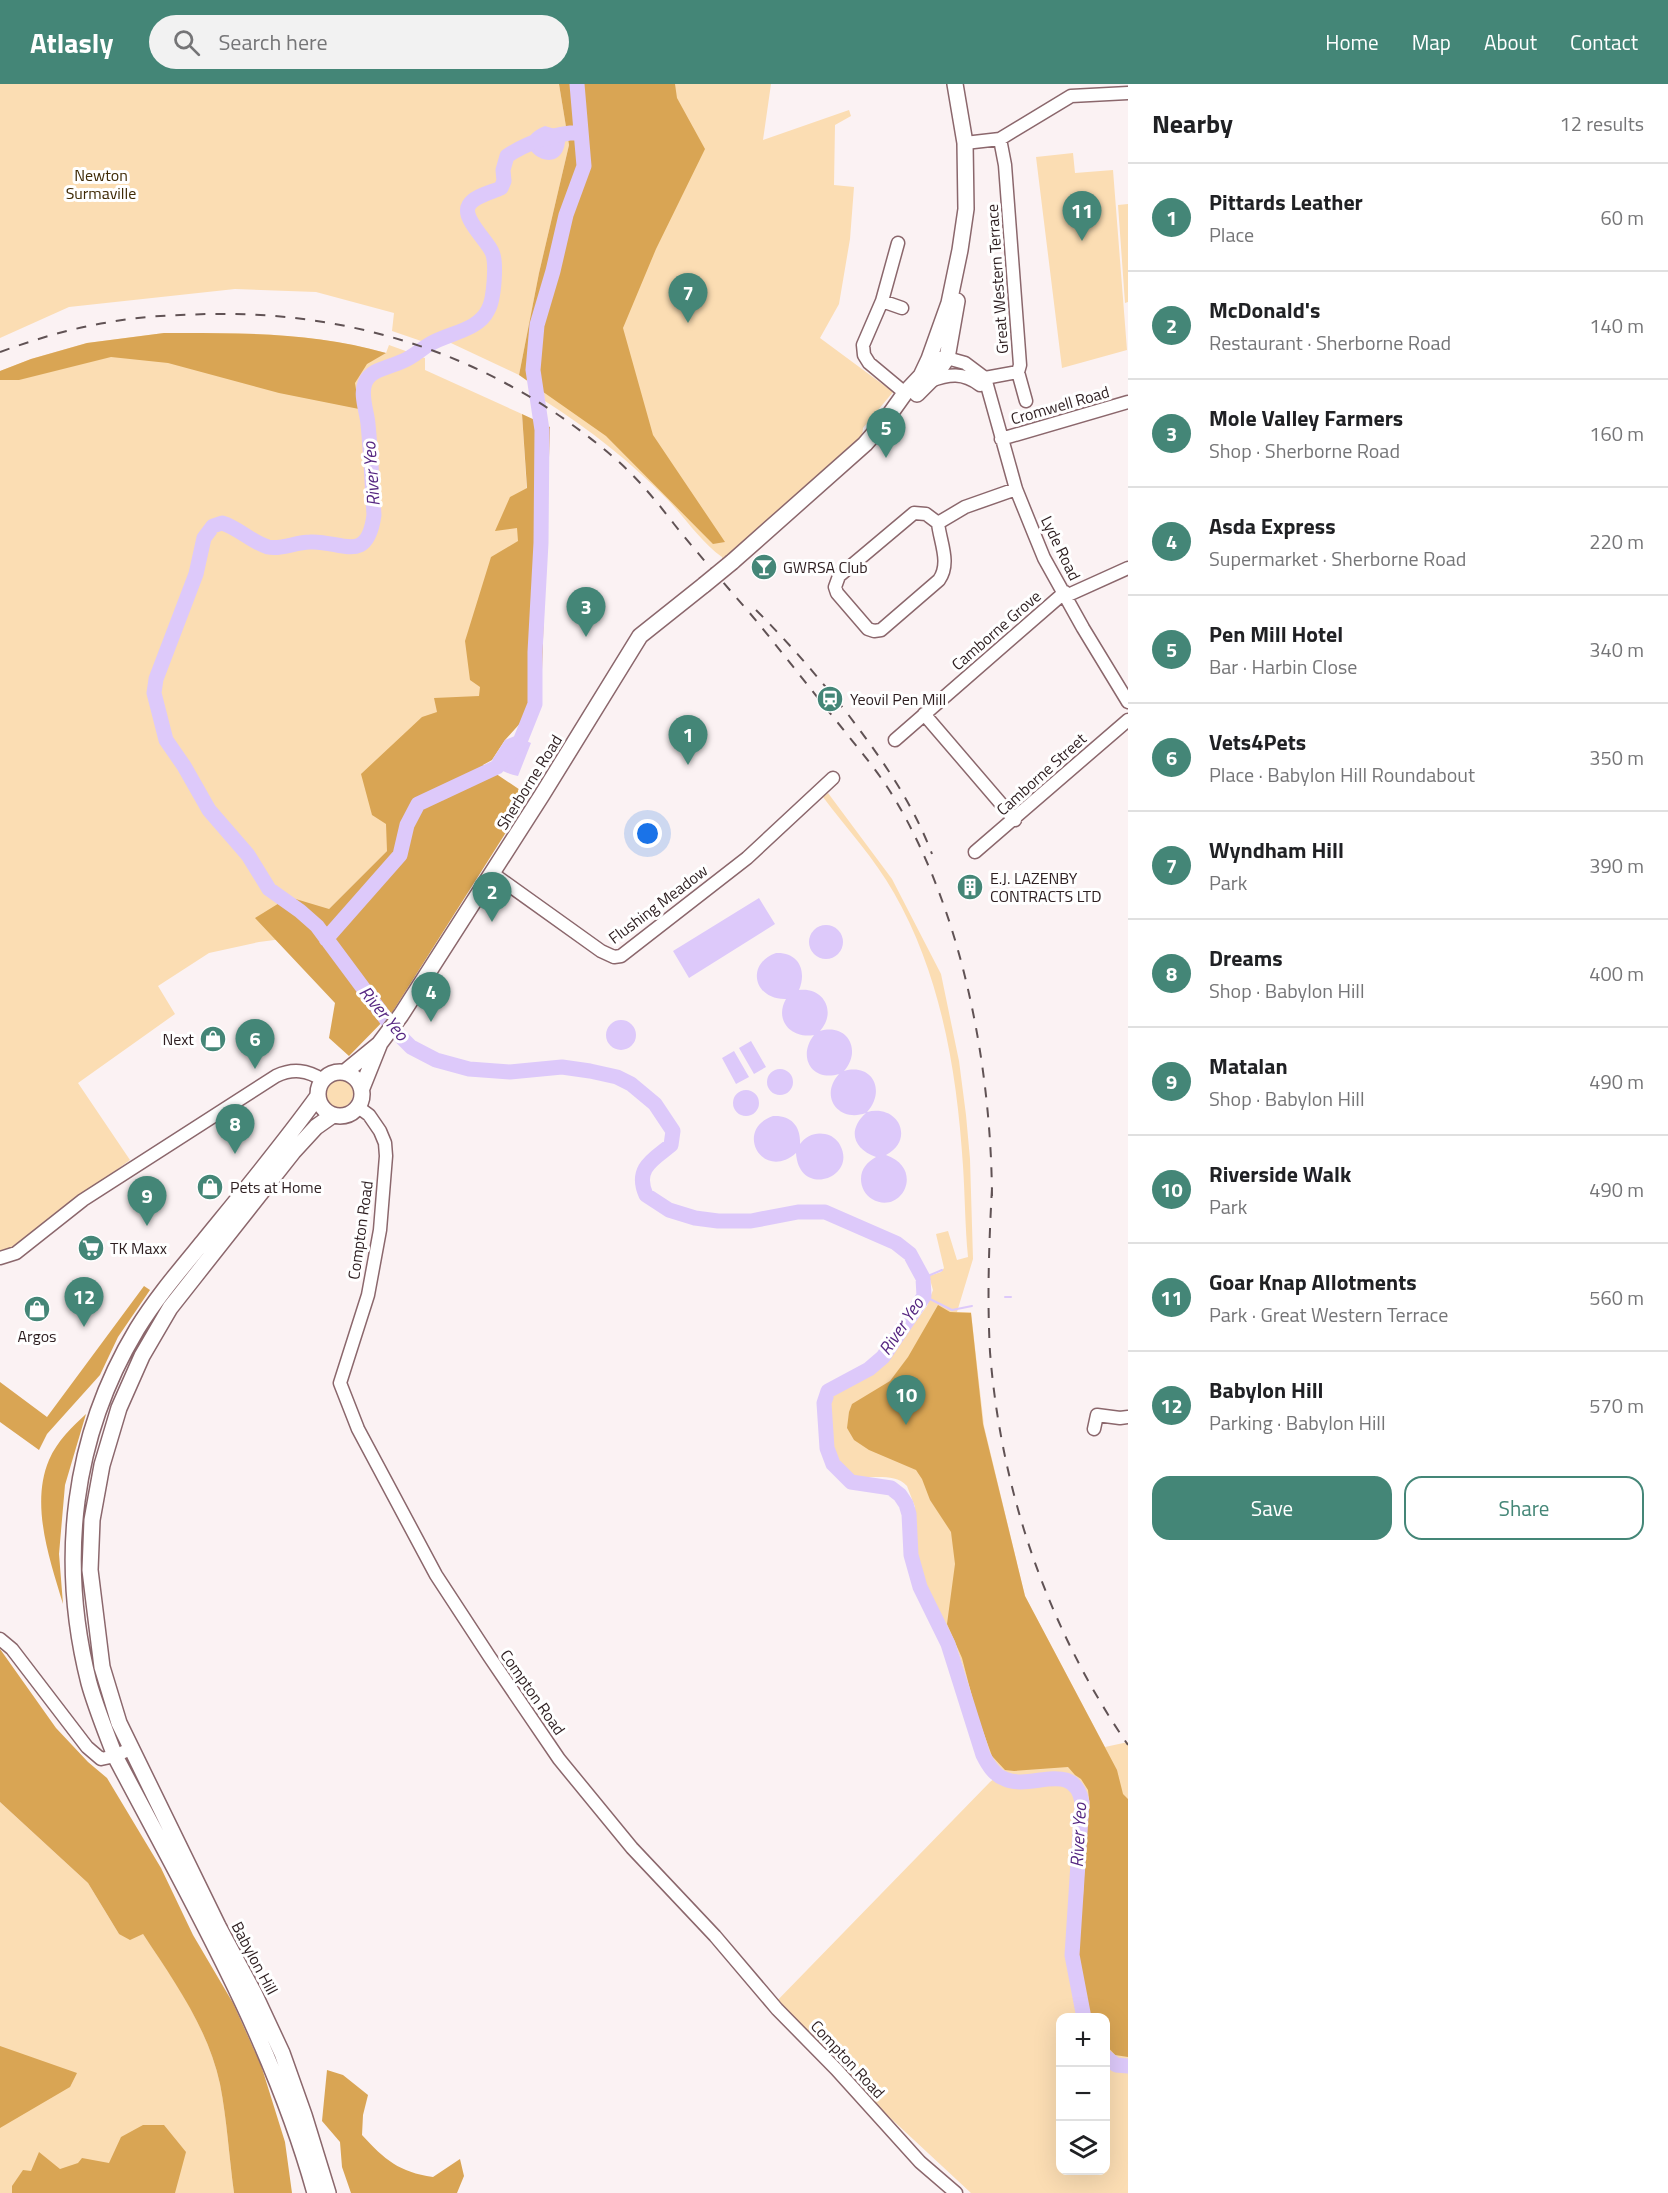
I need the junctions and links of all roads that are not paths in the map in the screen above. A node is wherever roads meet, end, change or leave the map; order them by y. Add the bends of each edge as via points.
1 (955, 84) edge
2 (1122, 90) edge
3 (1000, 140) junction
4 (965, 143) junction
5 (898, 243) dead end
6 (960, 250) junction
7 (882, 301) junction
8 (902, 308) dead end
9 (936, 342) junction
10 (945, 364) junction
11 (1018, 372) junction
12 (926, 378) junction
13 (980, 379) junction
14 (905, 393) junction
15 (1026, 401) dead end
16 (1128, 402) edge
17 (885, 421) junction
18 (1001, 439) junction
19 (1016, 489) junction
20 (938, 523) junction
21 (1128, 568) edge
22 (1065, 594) junction
23 (1128, 702) edge
24 (924, 714) junction
25 (1128, 720) edge
26 (895, 740) dead end
27 (833, 778) dead end
28 (1015, 820) junction
29 (975, 852) dead end
30 (492, 873) junction
31 (380, 1043) junction
32 (345, 1072) junction
33 (323, 1080) junction
34 (362, 1088) junction
35 (318, 1096) junction
36 (358, 1107) junction
37 (333, 1115) junction
38 (0, 1258) edge
39 (200, 1258) junction
40 (1128, 1417) edge
41 (1094, 1429) dead end
42 (0, 1639) edge
43 (132, 1748) junction
44 (115, 1756) junction
45 (315, 2193) edge
46 (328, 2193) edge
47 (956, 2193) edge

1 - 4 main road
2 - 3 street via 1071,96
3 - 4 street
3 - 11 street, Great Western Terrace via 1018,325
4 - 6 main road via 966,208
5 - 7 street
6 - 9 main road
6 - 10 main road via 956,313
7 - 8 street
7 - 14 street via 863,345 864,355
9 - 10 street
9 - 12 main road
10 - 12 main road
10 - 13 street via 967,377
10 - 13 street via 965,363
11 - 13 street, Great Western Terrace
11 - 15 street
12 - 14 main road
12 - 17 main road
13 - 18 street, Lyde Road via 990,398
14 - 17 main road
16 - 18 street, Cromwell Road
17 - 30 main road, Sherborne Road, bridge via 854,454 732,562 640,636
18 - 19 street, Lyde Road
19 - 20 street via 965,507
19 - 22 street, Lyde Road via 1044,558
20 - 20 street via 945,572 881,630 868,629 837,593 839,576 914,513 926,514
21 - 22 street, Camborne Grove
22 - 23 street, Lyde Road
22 - 24 street, Camborne Grove
24 - 26 street, Camborne Grove
24 - 28 street
25 - 28 street, Camborne Street
27 - 30 street, Flushing Meadow via 747,858 621,956 608,956
28 - 29 street, Camborne Street
30 - 31 main road, Sherborne Road
31 - 32 main road
31 - 34 main road
32 - 33 main road via 333,1073
32 - 34 main road
33 - 35 main road
33 - 38 street via 303,1071 276,1076 83,1200 16,1253
34 - 36 main road
35 - 37 main road via 323,1108
35 - 39 main road, Babylon Hill
36 - 37 main road via 347,1115
36 - 47 street, Compton Road via 380,1131 386,1156 380,1230 368,1295 340,1383 358,1429 436,1575 559,1759 632,1848 920,2162
37 - 39 main road, Babylon Hill via 315,1127
39 - 43 main road, Babylon Hill via 127,1385 95,1494 90,1570 102,1667 119,1723
39 - 44 main road, Babylon Hill via 138,1328 111,1377 78,1488 72,1550 78,1630 89,1684
40 - 41 street via 1097,1414
42 - 44 street via 12,1649 87,1747 101,1759
43 - 44 street
43 - 46 main road, Babylon Hill via 282,2053
44 - 45 main road, Babylon Hill via 249,2016 274,2074

